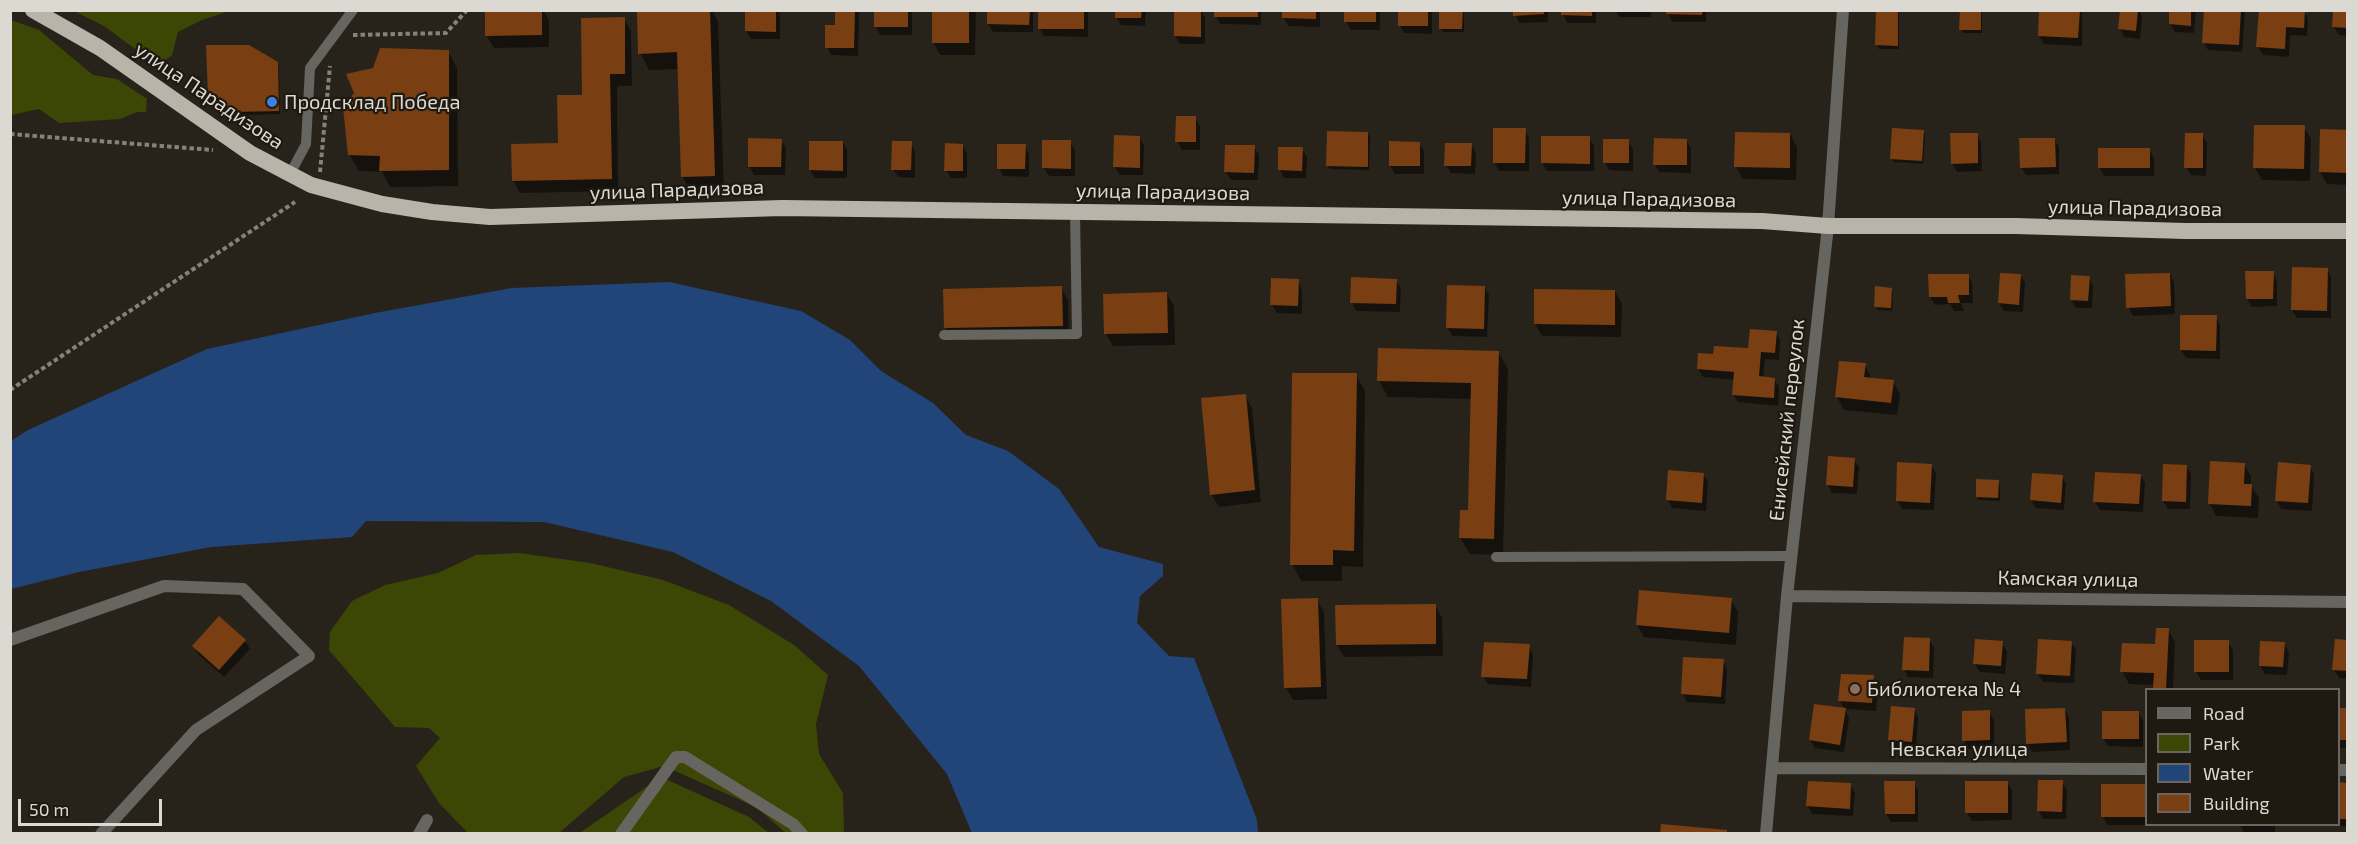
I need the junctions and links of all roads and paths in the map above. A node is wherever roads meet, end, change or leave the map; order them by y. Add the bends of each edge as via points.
1 (33, 10) edge
2 (352, 10) edge
3 (467, 10) edge
4 (1842, 10) edge
5 (333, 36) junction
6 (10, 134) edge
7 (216, 150) dead end
8 (290, 174) junction
9 (320, 176) dead end
10 (295, 202) dead end
11 (1075, 212) junction
12 (1828, 226) junction
13 (2348, 231) edge
14 (944, 335) dead end
15 (10, 390) edge
16 (1792, 556) junction
17 (1496, 557) dead end
18 (1787, 596) junction
19 (2348, 602) edge
20 (10, 640) edge
21 (1772, 768) junction
22 (2145, 770) edge
23 (427, 820) dead end
24 (101, 834) edge
25 (419, 834) edge
26 (621, 834) edge
27 (802, 834) edge
28 (1766, 834) edge

1 - 8 highway, улица Парадизова via 100,48 250,153
2 - 5 lane
3 - 5 path via 446,33
4 - 12 street, Енисейский переулок
5 - 8 lane via 310,68 306,144
5 - 9 path
6 - 7 path
8 - 11 highway, улица Парадизова via 312,185 382,204 489,217 782,208
10 - 15 path
11 - 12 highway, улица Парадизова via 1762,221
11 - 14 lane via 1077,334
12 - 13 highway, улица Парадизова
12 - 16 street, Енисейский переулок
16 - 17 lane
16 - 18 street, Енисейский переулок
18 - 19 street, Камская улица
18 - 21 street, Енисейский переулок
20 - 24 street via 164,586 243,589 309,656 196,730
21 - 22 street, Невская улица
21 - 28 street, Енисейский переулок
23 - 25 street
26 - 27 street via 676,757 685,758 793,824

